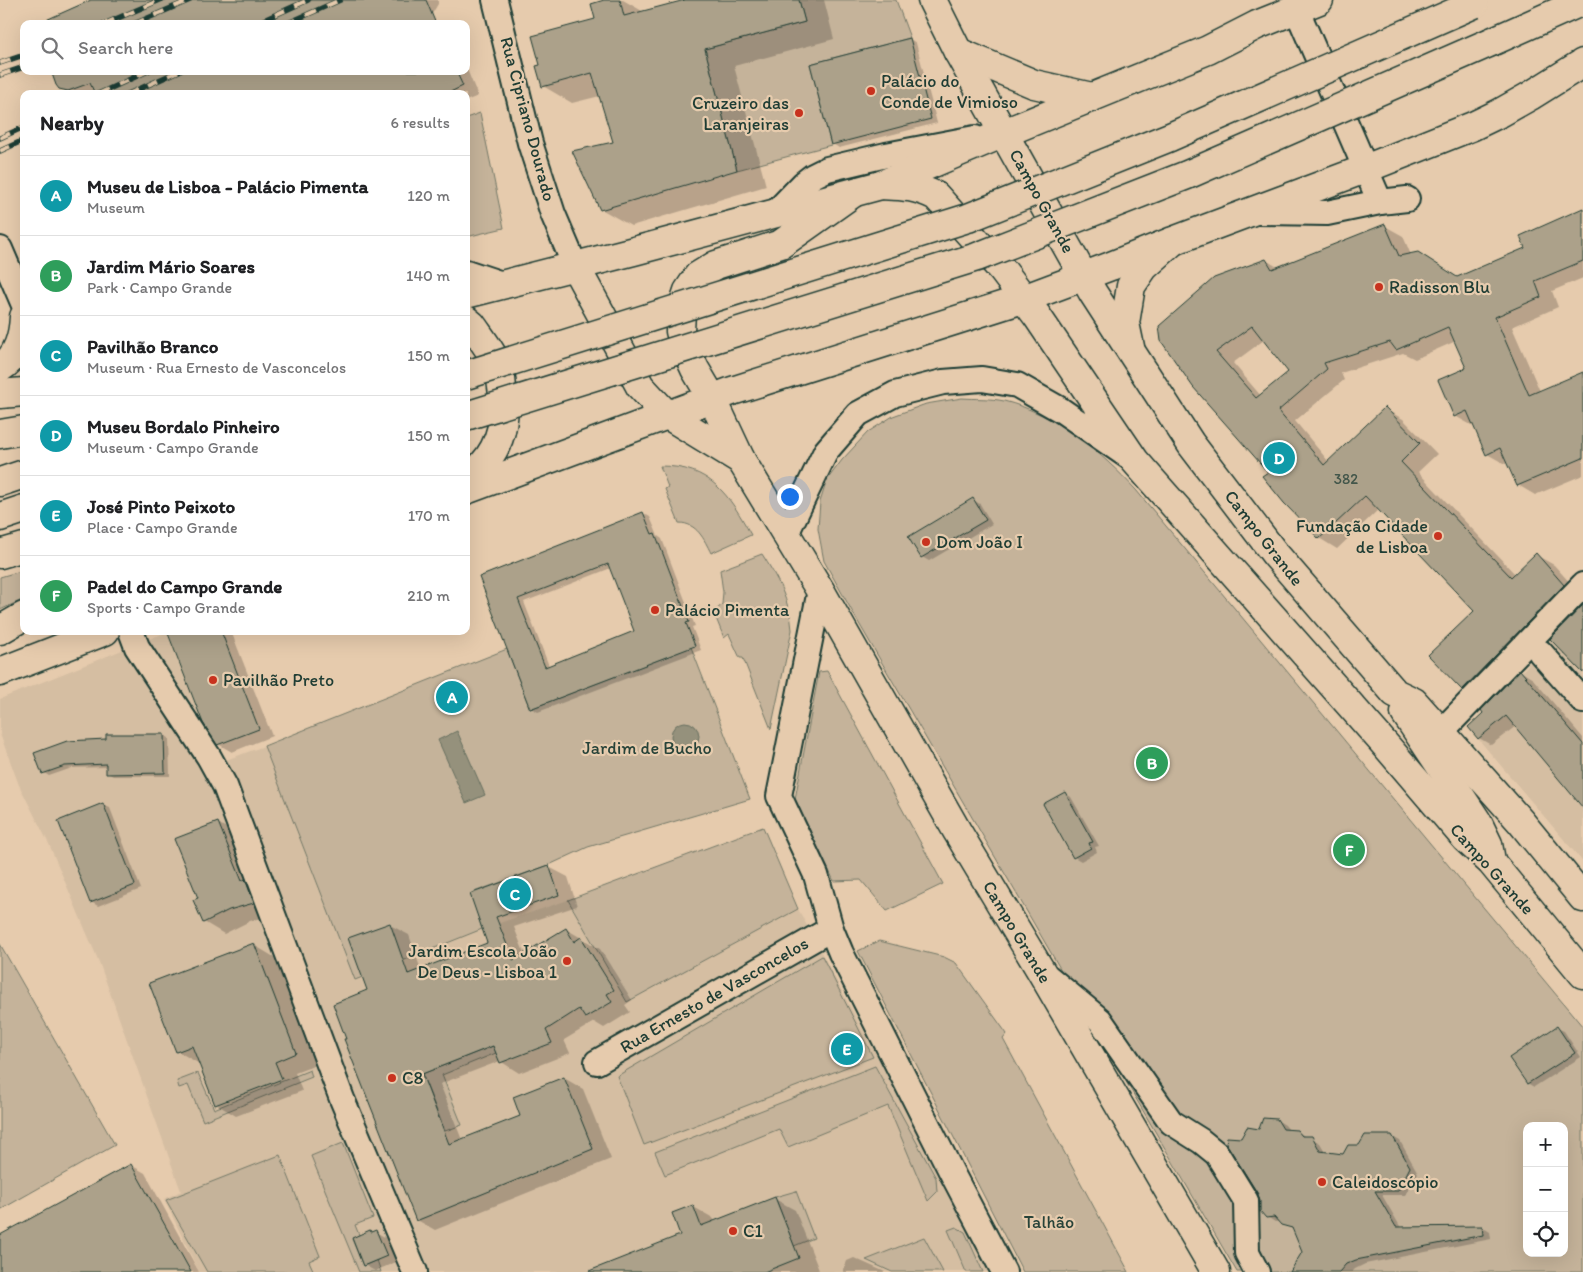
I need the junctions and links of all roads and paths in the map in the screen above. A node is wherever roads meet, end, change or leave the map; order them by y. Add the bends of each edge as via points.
1 (495, 0) edge
2 (932, 0) edge
3 (1583, 1) edge
4 (1478, 2) edge
5 (1308, 4) edge
6 (958, 52) junction
7 (1583, 63) edge
8 (1092, 97) junction
9 (1004, 133) junction
10 (1365, 169) junction
11 (881, 185) junction
12 (854, 193) junction
13 (1408, 199) dead end
14 (1380, 202) junction
15 (1252, 212) junction
16 (774, 214) junction
17 (1173, 241) junction
18 (2, 258) edge
19 (574, 266) junction
20 (470, 273) edge
21 (1084, 276) junction
22 (502, 284) junction
23 (470, 293) edge
24 (20, 296) edge
25 (1023, 299) junction
26 (470, 324) edge
27 (20, 339) edge
28 (1132, 353) junction
29 (0, 368) edge
30 (470, 374) edge
31 (20, 392) edge
32 (0, 394) edge
33 (712, 398) junction
34 (666, 414) junction
35 (470, 415) edge
36 (20, 431) edge
37 (0, 434) edge
38 (741, 460) junction
39 (1135, 461) junction
40 (20, 475) edge
41 (470, 476) edge
42 (0, 482) edge
43 (470, 488) edge
44 (20, 510) edge
45 (0, 517) edge
46 (786, 534) junction
47 (20, 548) edge
48 (0, 554) edge
49 (1583, 585) edge
50 (820, 590) junction
51 (20, 618) edge
52 (0, 630) edge
53 (95, 635) edge
54 (132, 635) edge
55 (1540, 652) dead end
56 (0, 672) edge
57 (1395, 693) junction
58 (1583, 701) edge
59 (1441, 732) junction
60 (1491, 862) junction
61 (1583, 898) edge
62 (831, 929) junction
63 (1041, 971) junction
64 (1583, 974) edge
65 (597, 1062) dead end
66 (415, 1272) edge
67 (1004, 1272) edge
68 (1216, 1272) edge
69 (1257, 1272) edge

1 - 19 street, Rua Cipriano Dourado via 530,143
2 - 6 main road, Campo Grande
3 - 35 main road, bridge via 1187,175 977,257
4 - 30 main road, bridge via 1170,137 968,218
5 - 8 main road via 1208,50
5 - 10 street
6 - 8 main road via 1034,84
6 - 9 main road, Campo Grande
7 - 10 main road via 1500,113
8 - 9 main road
9 - 11 main road
9 - 16 street via 827,169 812,176
9 - 21 main road, Campo Grande
10 - 14 street
10 - 15 main road
11 - 12 main road
11 - 25 main road, Campo Grande via 922,189 936,196 1003,271
12 - 16 main road
12 - 33 main road, Campo Grande via 780,244 716,264 698,276 688,291 681,312 680,331 695,369
13 - 14 street
14 - 15 street via 1327,213
15 - 17 main road
16 - 19 main road
17 - 21 main road
17 - 28 main road via 1144,267 1131,286 1125,323
18 - 24 street
19 - 22 main road
19 - 34 main road via 640,386
20 - 22 street
21 - 25 main road
21 - 28 main road, Campo Grande
22 - 23 main road
25 - 33 main road
25 - 39 main road, Campo Grande
26 - 41 main road via 499,369 505,411 491,456
27 - 29 main road via 14,355
28 - 57 main road, Campo Grande via 1191,444 1275,554
31 - 32 main road
33 - 34 main road
33 - 38 main road, Campo Grande
34 - 38 main road
34 - 43 main road
36 - 37 main road
38 - 46 main road, Campo Grande
39 - 46 street via 1061,410 1017,385 982,379 942,382 895,394 858,414 826,451
39 - 60 main road, Campo Grande via 1464,838
40 - 42 main road
44 - 45 main road
46 - 50 main road, Campo Grande
47 - 48 main road
49 - 59 street
50 - 62 street via 779,796 816,875
50 - 63 main road, Campo Grande
51 - 52 main road
53 - 56 main road
54 - 66 street via 225,786 342,1099
55 - 58 street
57 - 59 main road, Campo Grande via 1414,702
57 - 60 main road via 1404,712 1477,821 1488,844
59 - 61 main road, Campo Grande
60 - 64 main road, Campo Grande
62 - 65 street, Rua Ernesto de Vasconcelos
62 - 67 street
63 - 68 main road, Campo Grande
63 - 69 street via 1100,1020 1171,1122 1217,1154 1246,1201 1247,1253

